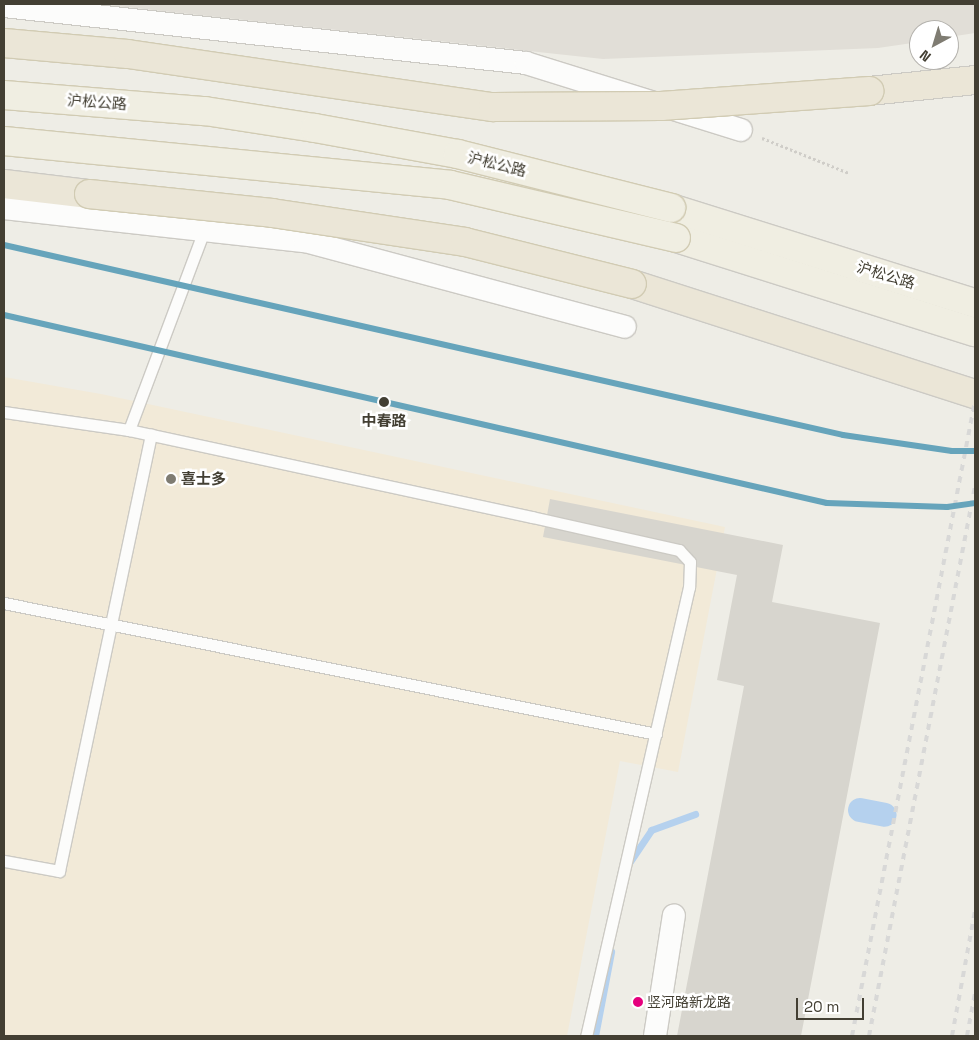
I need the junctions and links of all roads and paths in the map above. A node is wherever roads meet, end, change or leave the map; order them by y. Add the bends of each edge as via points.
1 (4, 6) edge
2 (4, 44) edge
3 (975, 80) edge
4 (4, 95) edge
5 (741, 130) joint
6 (4, 141) edge
7 (850, 173) dead end
8 (4, 184) edge
9 (4, 208) edge
10 (204, 230) junction
11 (975, 303) edge
12 (625, 327) dead end
13 (975, 332) edge
14 (975, 394) edge
15 (4, 412) edge
16 (129, 430) junction
17 (151, 435) junction
18 (4, 603) edge
19 (111, 625) junction
20 (656, 734) junction
21 (4, 861) edge
22 (674, 915) dead end
23 (586, 1036) edge
24 (655, 1036) edge

1 - 5 street via 526,63
2 - 3 highway, bridge via 128,54 493,107 661,106
4 - 11 main road, 沪松公路, bridge via 205,111 458,154 671,208
5 - 7 path
6 - 13 main road, 沪松公路, bridge via 450,185 676,238
8 - 14 highway, bridge via 272,213 465,242 632,284
9 - 10 street
10 - 12 street via 305,242
10 - 16 lane
15 - 16 lane
16 - 17 lane
17 - 19 lane
17 - 20 lane via 679,550 690,562 690,587
18 - 19 lane
19 - 20 lane
19 - 21 lane via 59,871
20 - 23 lane
22 - 24 street

